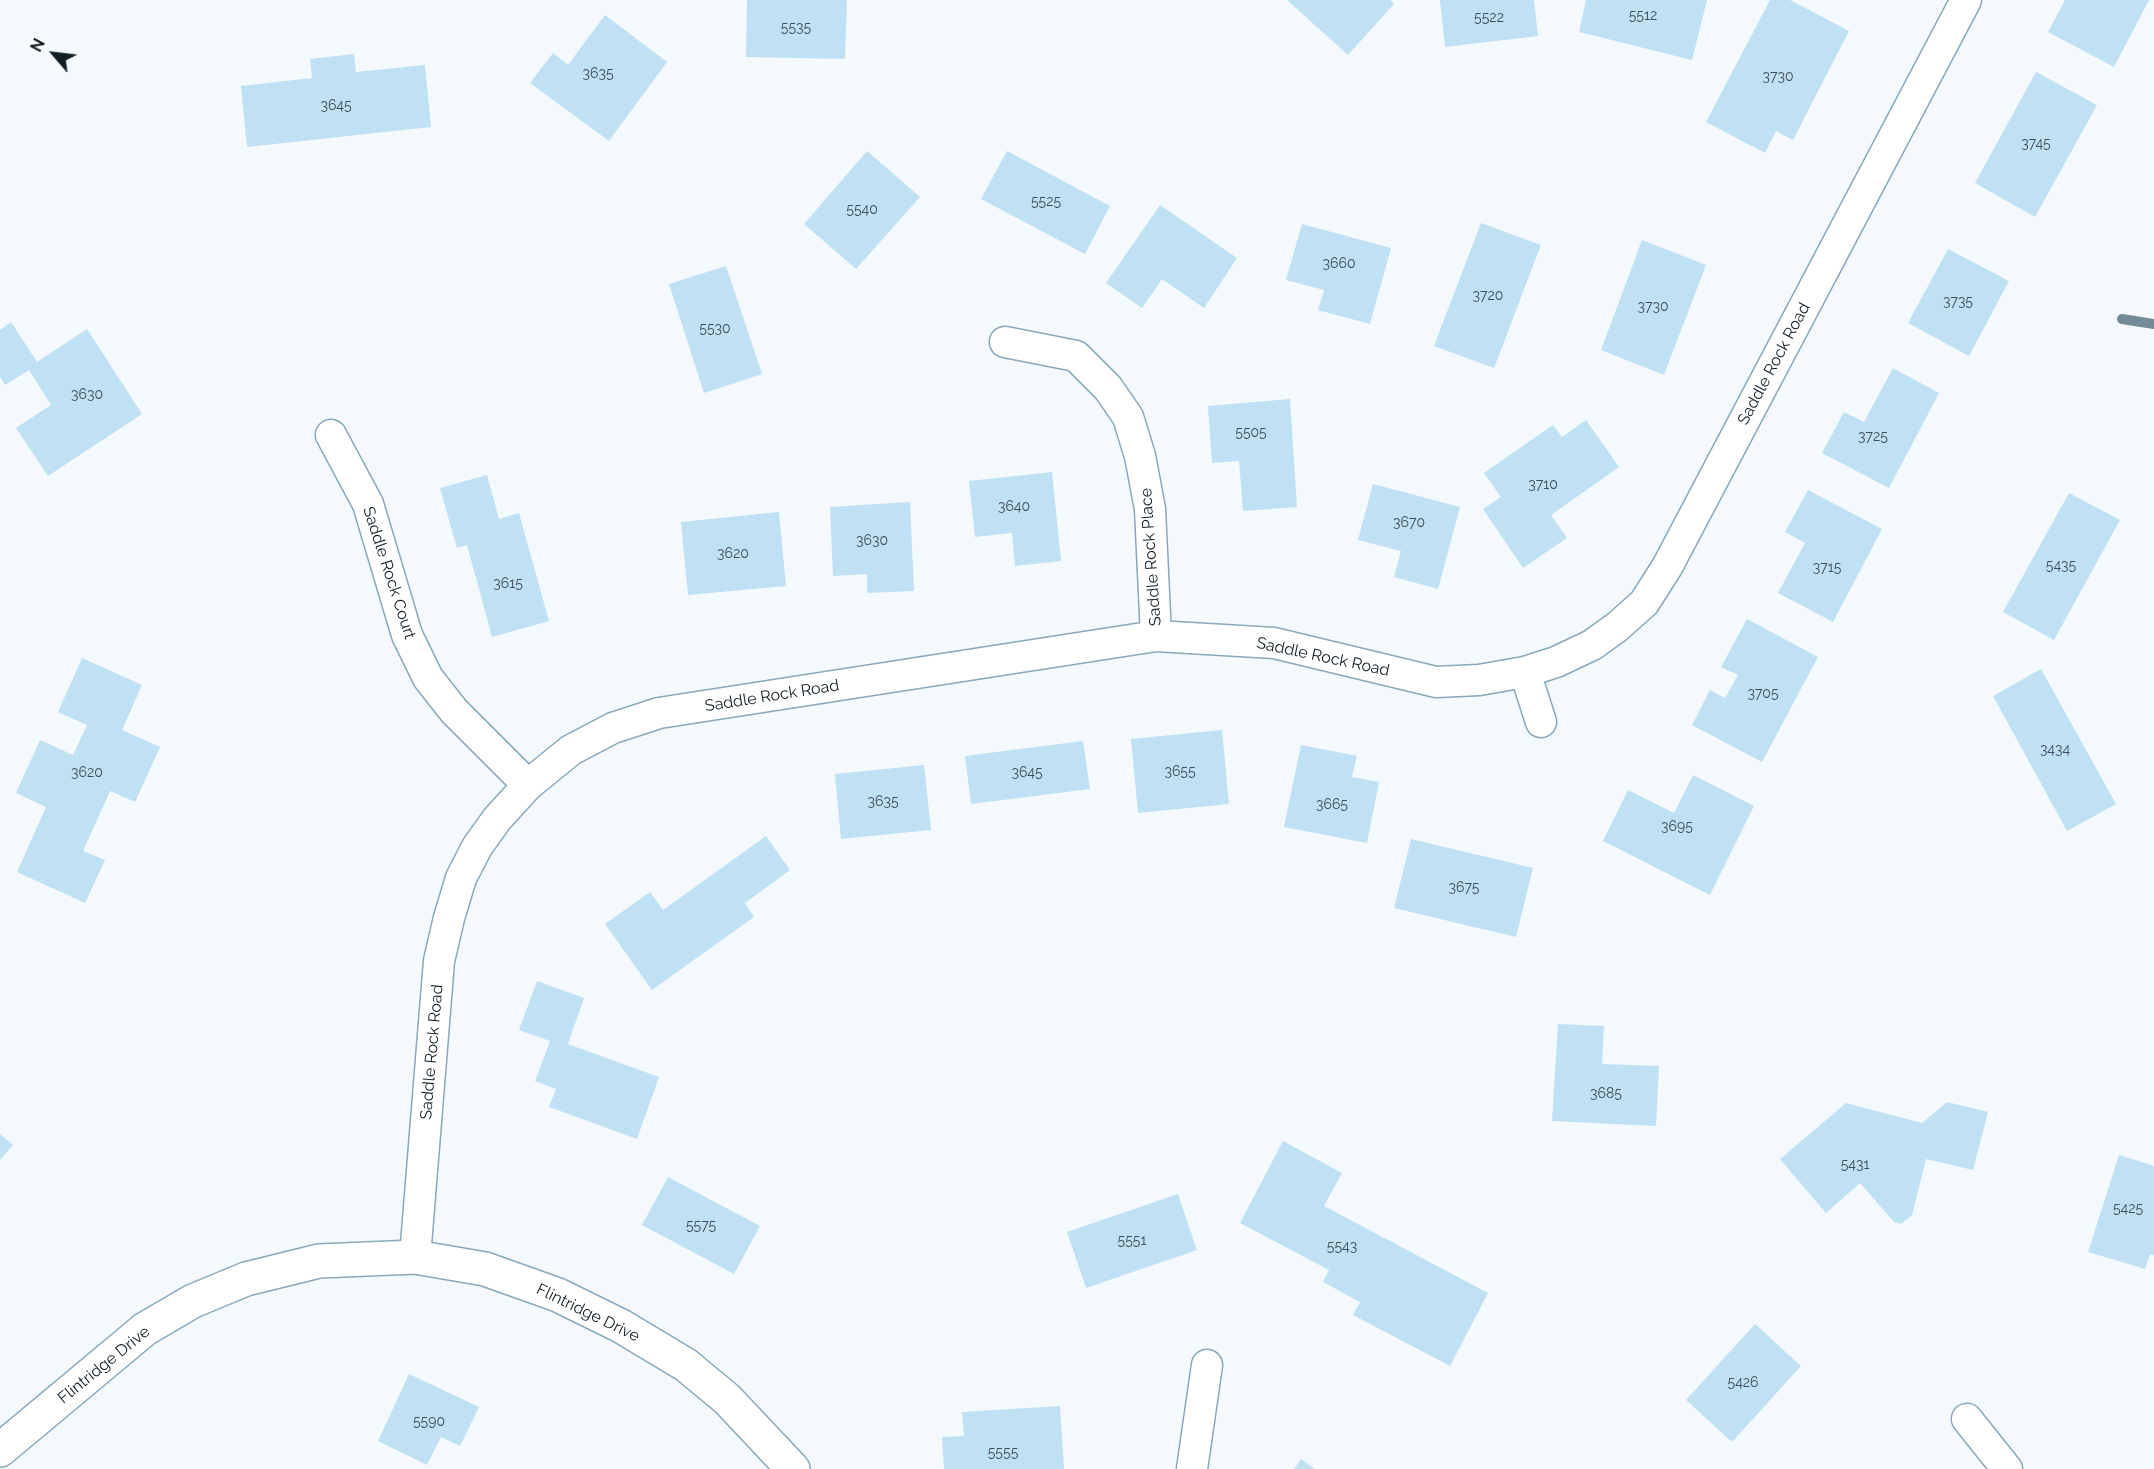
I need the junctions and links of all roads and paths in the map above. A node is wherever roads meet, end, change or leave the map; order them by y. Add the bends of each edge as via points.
1 (1966, 0) edge
2 (1005, 342) dead end
3 (331, 435) dead end
4 (1156, 636) junction
5 (1525, 672) junction
6 (1541, 722) dead end
7 (528, 785) junction
8 (415, 1257) junction
9 (1207, 1365) dead end
10 (1967, 1419) dead end
11 (0, 1450) edge
12 (793, 1469) edge
13 (1192, 1469) edge
14 (2007, 1469) edge

1 - 5 street, Saddle Rock Road via 1667,567 1644,603 1592,645
2 - 4 street, Saddle Rock Place via 1076,356 1108,388 1128,417 1150,509
3 - 7 street, Saddle Rock Court via 368,504 407,635 428,678 454,711
4 - 5 street, Saddle Rock Road via 1274,643 1436,682
4 - 7 street, Saddle Rock Road via 659,713 613,728 571,750
5 - 6 street
7 - 8 street, Saddle Rock Road via 477,847 461,878 449,918 440,961
8 - 11 street, Flintridge Drive via 319,1261 246,1279 193,1301 145,1329
8 - 12 street, Flintridge Drive via 485,1269 558,1295 621,1326 686,1365 727,1398
9 - 13 street
10 - 14 street

